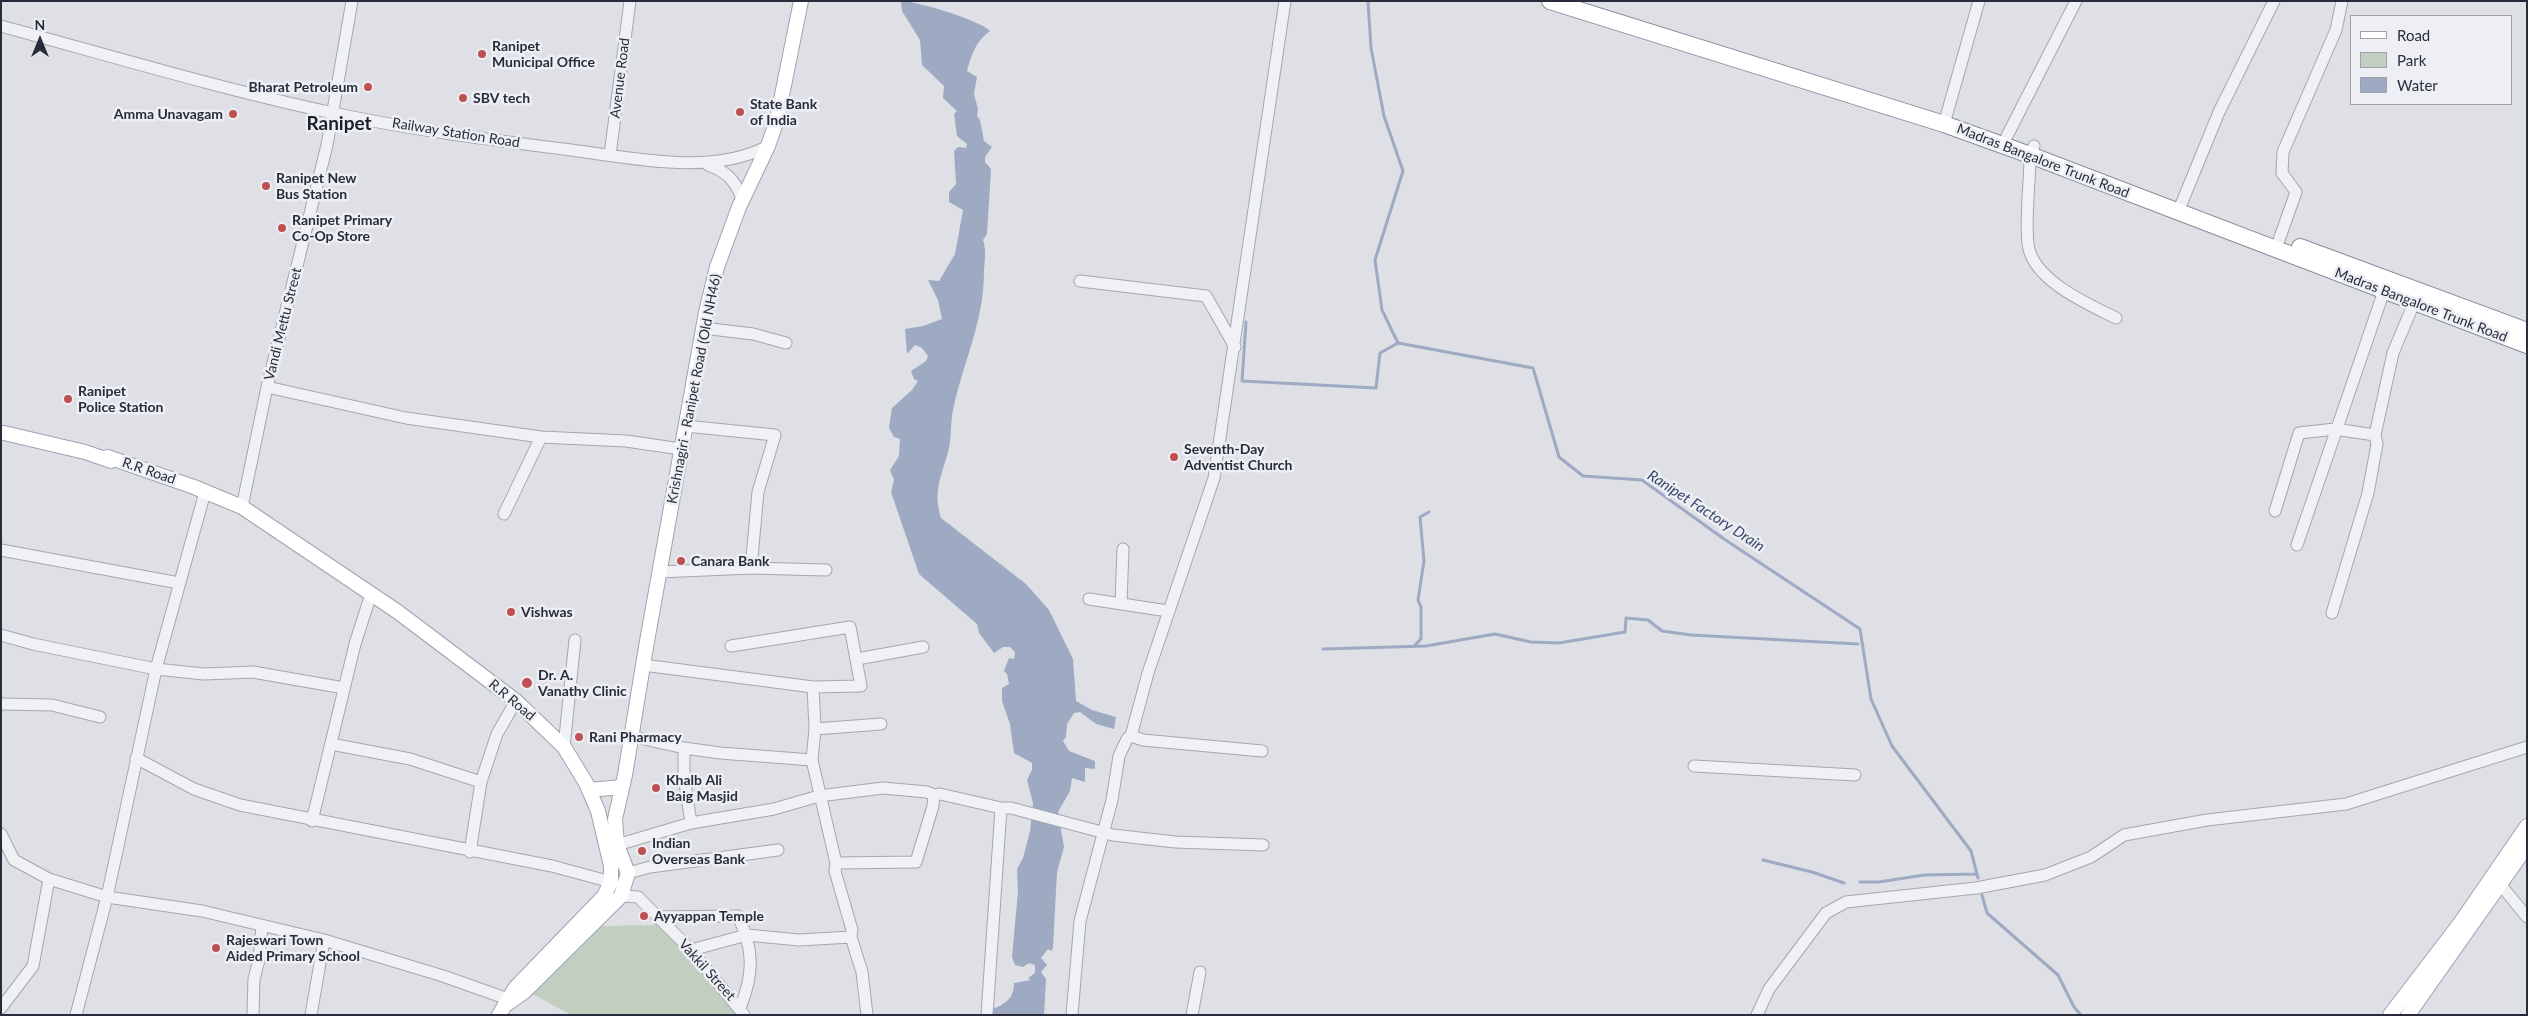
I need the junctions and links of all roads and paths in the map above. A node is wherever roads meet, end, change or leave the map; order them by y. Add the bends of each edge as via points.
1 (352, 1) edge
2 (630, 1) edge
3 (801, 1) edge
4 (1285, 1) edge
5 (1550, 1) edge
6 (1574, 1) edge
7 (1979, 1) edge
8 (2076, 1) edge
9 (2274, 1) edge
10 (2342, 1) edge
11 (1, 26) edge
12 (1757, 62) junction
13 (333, 113) junction
14 (1945, 121) junction
15 (2007, 136) junction
16 (768, 146) junction
17 (2032, 151) junction
18 (610, 155) junction
19 (704, 164) junction
20 (742, 198) junction
21 (2180, 207) junction
22 (2279, 240) junction
23 (1080, 281) dead end
24 (2386, 285) junction
25 (2414, 303) junction
26 (2116, 318) dead end
27 (703, 328) junction
28 (2527, 332) edge
29 (786, 343) dead end
30 (1235, 346) junction
31 (2527, 346) edge
32 (267, 387) junction
33 (686, 426) junction
34 (2335, 429) junction
35 (8, 434) edge
36 (2375, 435) junction
37 (540, 437) junction
38 (681, 449) junction
39 (197, 490) junction
40 (242, 506) junction
41 (2275, 511) dead end
42 (504, 514) dead end
43 (2297, 544) dead end
44 (1123, 549) dead end
45 (1, 550) edge
46 (751, 568) junction
47 (826, 570) dead end
48 (659, 572) junction
49 (179, 583) junction
50 (371, 594) junction
51 (1089, 599) dead end
52 (1121, 603) junction
53 (1168, 611) junction
54 (2332, 613) dead end
55 (1, 635) edge
56 (575, 640) dead end
57 (731, 646) dead end
58 (923, 647) dead end
59 (857, 659) junction
60 (643, 665) junction
61 (156, 669) junction
62 (813, 687) junction
63 (344, 688) junction
64 (516, 701) junction
65 (1, 704) edge
66 (100, 717) dead end
67 (881, 724) dead end
68 (815, 729) junction
69 (632, 736) junction
70 (1131, 736) junction
71 (331, 744) junction
72 (564, 747) junction
73 (2527, 747) edge
74 (684, 748) junction
75 (1262, 751) dead end
76 (136, 758) junction
77 (812, 760) junction
78 (1694, 766) dead end
79 (1855, 775) dead end
80 (481, 782) junction
81 (622, 787) junction
82 (588, 790) junction
83 (819, 796) junction
84 (934, 796) junction
85 (1001, 808) junction
86 (312, 820) junction
87 (692, 823) junction
88 (2527, 826) edge
89 (1102, 831) junction
90 (1, 834) edge
91 (617, 845) junction
92 (1263, 845) dead end
93 (2527, 846) edge
94 (778, 850) dead end
95 (470, 852) junction
96 (836, 863) junction
97 (628, 873) junction
98 (49, 880) junction
99 (611, 882) junction
100 (2500, 884) junction
101 (621, 896) junction
102 (107, 898) junction
103 (658, 917) junction
104 (2527, 917) edge
105 (262, 927) junction
106 (747, 935) junction
107 (851, 937) junction
108 (324, 940) junction
109 (691, 950) junction
110 (1200, 972) dead end
111 (520, 989) junction
112 (504, 1007) edge
113 (1, 1008) edge
114 (742, 1011) edge
115 (76, 1015) edge
116 (253, 1015) edge
117 (311, 1015) edge
118 (867, 1015) edge
119 (987, 1015) edge
120 (1072, 1015) edge
121 (1192, 1015) edge
122 (1757, 1015) edge
123 (2390, 1015) edge
124 (2408, 1015) edge

1 - 13 street, Vandi Mettu Street
2 - 18 street, Avenue Road
3 - 16 main road, Krishnagiri - Ranipet Road (Old NH46) via 777,120
4 - 30 street
5 - 12 highway, Madras Bangalore Trunk Road
6 - 12 highway
7 - 14 street
8 - 15 street
9 - 21 street via 2219,112
10 - 22 street via 2336,30 2283,152 2282,173 2296,192
11 - 13 street, Railway Station Road
12 - 14 highway, Madras Bangalore Trunk Road
13 - 18 street, Railway Station Road via 468,137
13 - 32 street, Vandi Mettu Street
14 - 15 highway
14 - 17 highway, Madras Bangalore Trunk Road
15 - 17 highway
16 - 19 street, Railway Station Road via 743,158
16 - 20 main road, Krishnagiri - Ranipet Road (Old NH46)
17 - 21 highway, Madras Bangalore Trunk Road
17 - 26 street via 2028,245 2034,261 2062,290
18 - 19 street, Railway Station Road
19 - 20 street via 732,177
20 - 27 main road, Krishnagiri - Ranipet Road (Old NH46) via 717,267
21 - 22 highway
21 - 24 highway, Madras Bangalore Trunk Road
22 - 24 highway
23 - 30 street via 1206,296
24 - 25 highway, Madras Bangalore Trunk Road
24 - 28 highway
24 - 34 street
25 - 31 highway, Madras Bangalore Trunk Road
25 - 36 street via 2393,353
27 - 29 street via 753,334
27 - 33 main road, Krishnagiri - Ranipet Road (Old NH46)
30 - 53 street via 1214,478
32 - 37 street via 406,418
32 - 40 street, Vandi Mettu Street
33 - 38 main road, Krishnagiri - Ranipet Road (Old NH46)
33 - 46 street via 774,435 758,492
34 - 36 street
34 - 41 street via 2299,434
34 - 43 street
35 - 39 main road, R.R Road via 106,457
36 - 54 street via 2377,444 2368,493
37 - 38 street via 626,441
37 - 42 street
38 - 48 main road, Krishnagiri - Ranipet Road (Old NH46)
39 - 40 main road, R.R Road
39 - 49 street
40 - 50 main road, R.R Road
44 - 52 street
45 - 49 street
46 - 47 street
46 - 48 street
48 - 60 main road, Krishnagiri - Ranipet Road (Old NH46)
49 - 61 street
50 - 63 street
50 - 64 main road, R.R Road
51 - 52 street
52 - 53 street
53 - 70 street
55 - 61 street
56 - 72 street
57 - 59 street via 850,627
58 - 59 street
59 - 62 street via 861,686
60 - 62 street
60 - 69 main road, Krishnagiri - Ranipet Road (Old NH46)
61 - 63 street via 204,674 253,672
61 - 76 street
62 - 68 street
63 - 71 street
64 - 72 main road, R.R Road
64 - 80 street via 498,734
65 - 66 street via 52,705
67 - 68 street
68 - 77 street
69 - 74 street
69 - 81 main road, Krishnagiri - Ranipet Road (Old NH46)
70 - 75 street via 1143,740
70 - 89 street via 1119,756 1112,800
71 - 80 street via 410,759
71 - 86 street
72 - 82 main road, R.R Road
73 - 122 street via 2346,804 2207,820 2124,835 2091,857 2045,875 1958,890 1846,902 1826,913 1768,989
74 - 77 street
74 - 87 street via 684,777
76 - 86 street via 194,789 231,802
76 - 102 street
77 - 83 street
78 - 79 street
80 - 95 street
81 - 82 main road
81 - 91 main road via 615,819
82 - 99 main road, R.R Road via 600,820 611,866
83 - 84 street via 883,788 927,792
83 - 87 street via 774,809
83 - 96 street
84 - 85 street via 940,794
84 - 96 street via 916,862
85 - 89 street
85 - 119 street
86 - 95 street
87 - 91 street
88 - 123 main road via 2461,922
89 - 92 street via 1175,842
89 - 120 street via 1080,921
90 - 98 street via 14,860
91 - 97 main road
93 - 100 main road
94 - 97 street via 650,867
95 - 99 street via 552,866
96 - 107 street
97 - 101 main road
98 - 102 street
98 - 113 street via 33,966
99 - 111 main road via 604,896
100 - 104 street
100 - 124 main road
101 - 103 street, Vakkil Street via 638,897
101 - 111 main road
102 - 105 street via 202,912
102 - 115 street
103 - 106 street via 738,916
103 - 109 street, Vakkil Street
105 - 108 street
105 - 116 street via 254,979
106 - 107 street via 799,940
106 - 109 street
106 - 114 street via 750,984
107 - 118 street via 862,972
108 - 112 street via 444,976
108 - 117 street
109 - 114 street, Vakkil Street
110 - 121 street
111 - 112 main road

